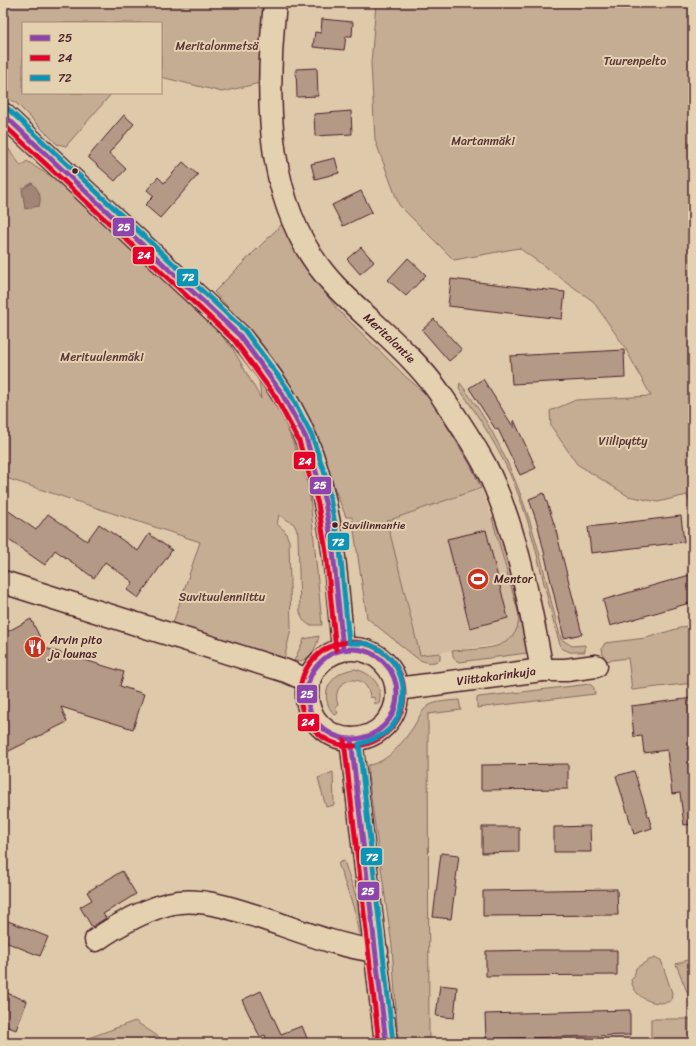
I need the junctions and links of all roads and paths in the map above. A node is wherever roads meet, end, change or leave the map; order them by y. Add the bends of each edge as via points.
1 (275, 3) edge
2 (3, 114) edge
3 (3, 582) edge
4 (343, 650) junction
5 (596, 666) dead end
6 (542, 670) junction
7 (309, 681) junction
8 (397, 689) junction
9 (350, 739) junction
10 (96, 940) dead end
11 (377, 951) junction
12 (386, 1043) edge

1 - 6 street, Meritalontie via 270,50 272,124 279,175 293,222 318,266 422,370 485,465 511,531 528,593
2 - 4 street via 240,336 270,373 291,408 312,454 325,501
3 - 7 street via 286,671
4 - 7 street via 324,659 316,667
4 - 8 street via 354,648 375,654 391,670
5 - 6 street, Viittakarinkuja
6 - 8 street, Viittakarinkuja
7 - 9 street via 307,698 314,718 330,733
8 - 9 street via 397,702 388,721 372,735
9 - 11 street
10 - 11 street via 113,927 148,912 178,902 201,902 232,908 354,948
11 - 12 street

